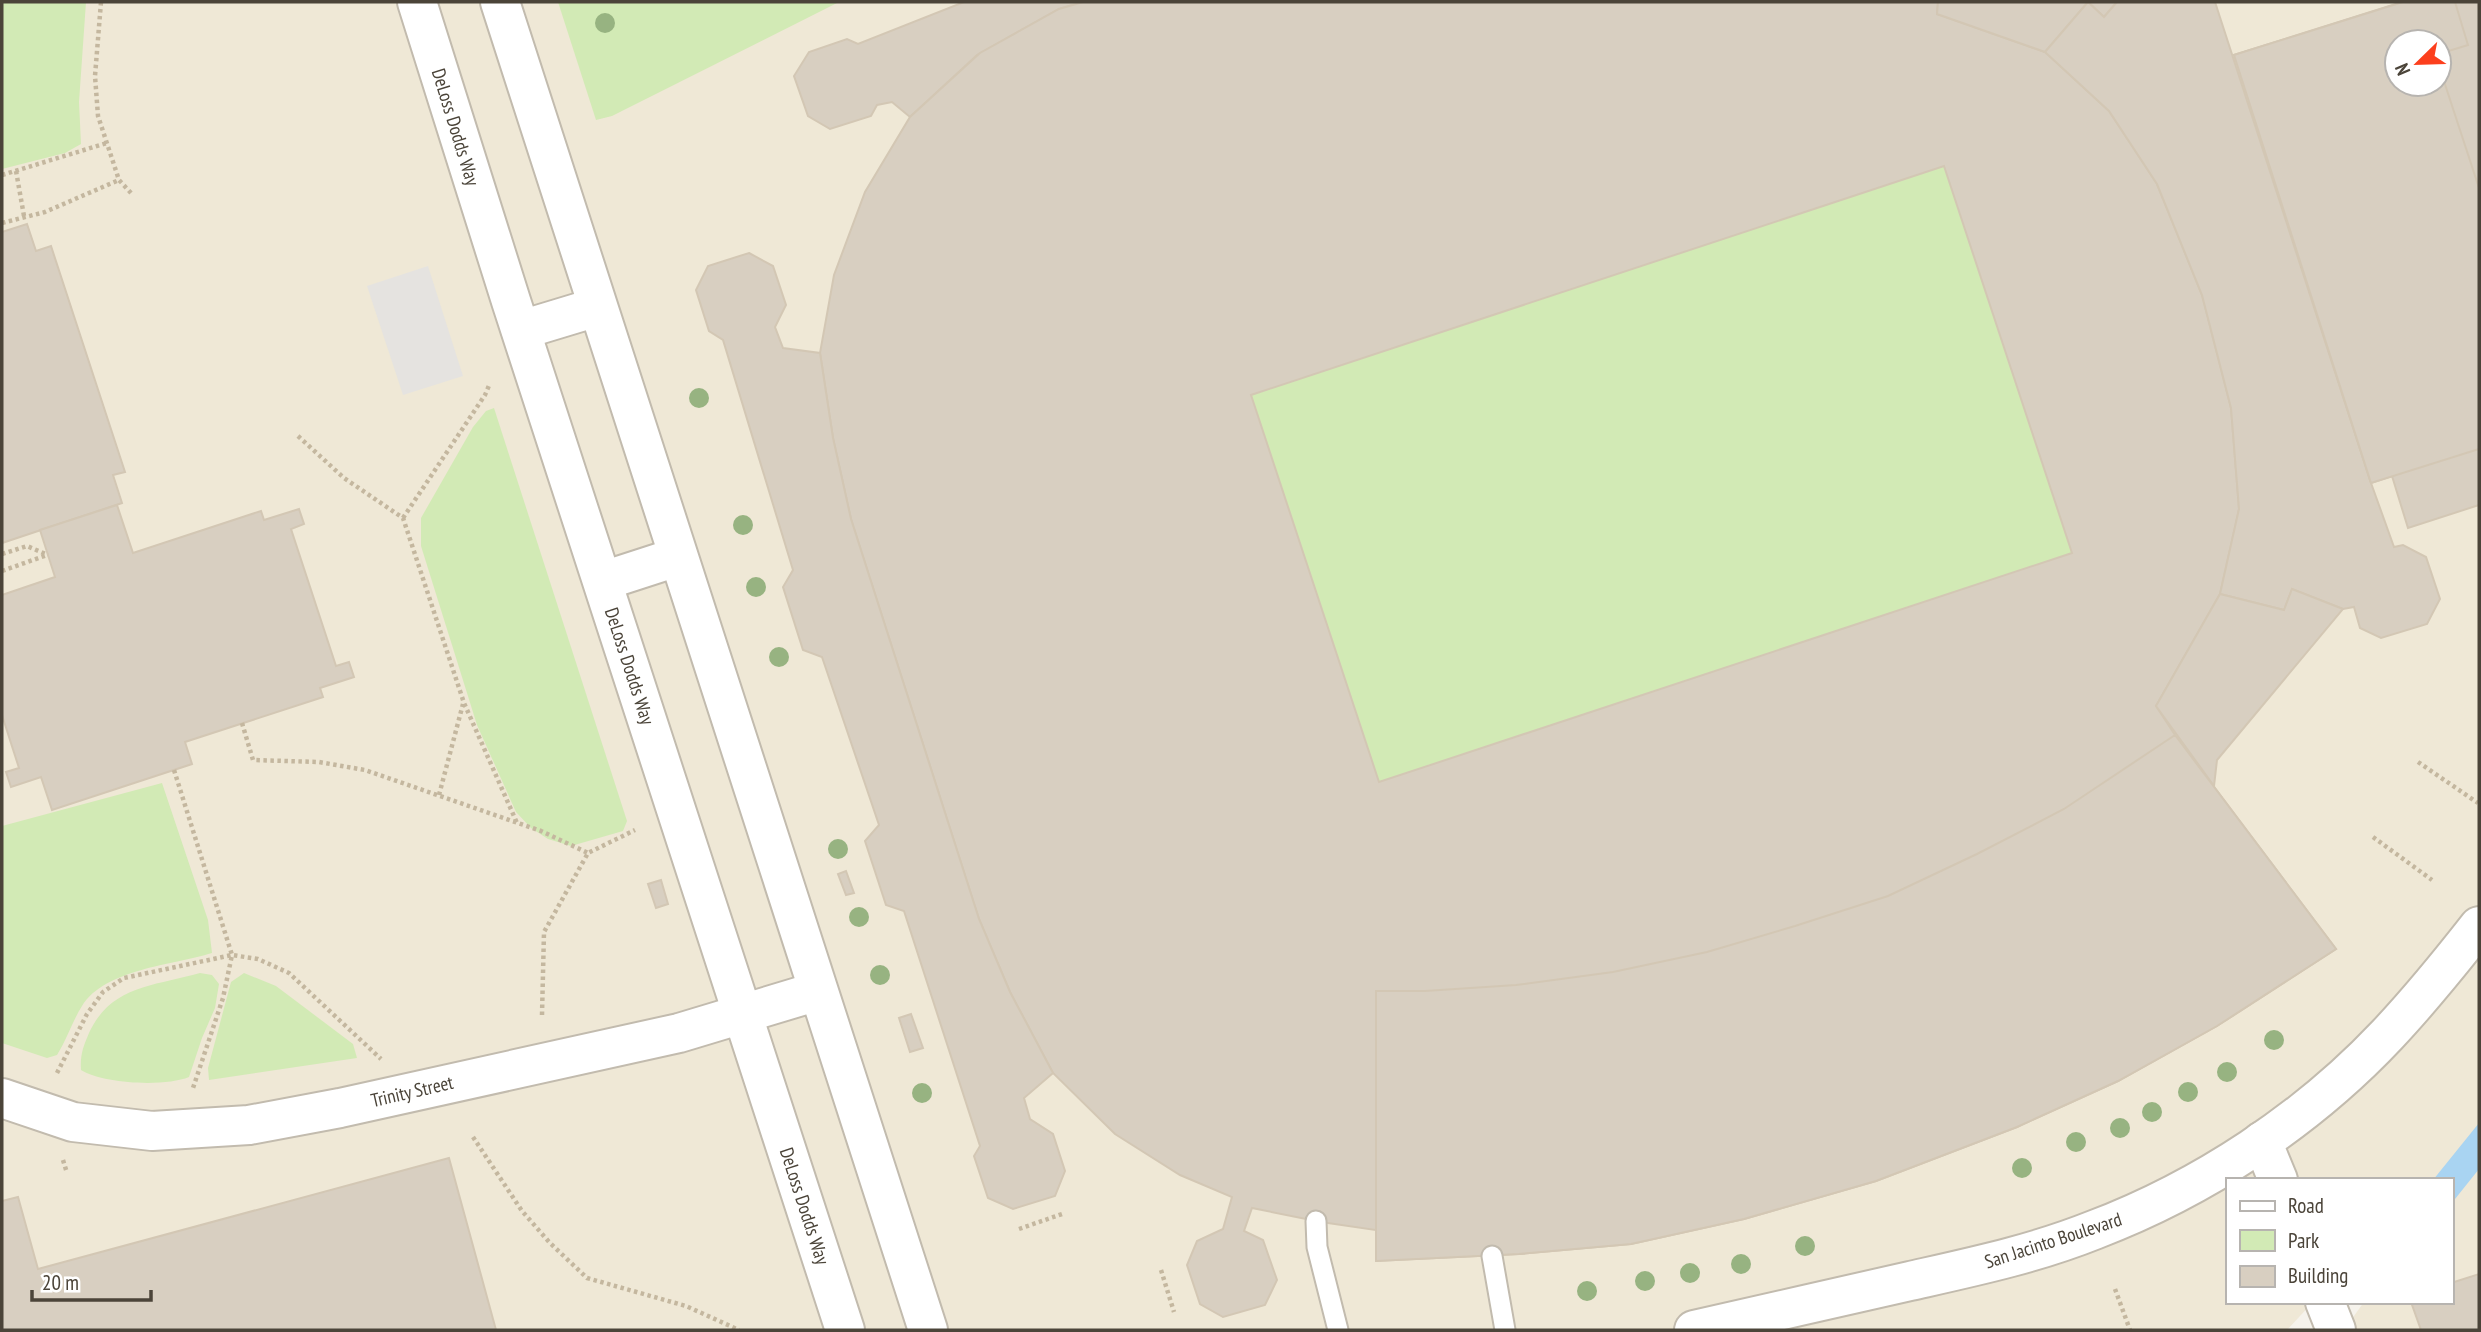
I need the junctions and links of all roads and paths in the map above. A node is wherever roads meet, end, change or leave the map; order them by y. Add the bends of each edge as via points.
1 (101, 2) edge
2 (417, 2) edge
3 (500, 2) edge
4 (107, 143) junction
5 (16, 171) junction
6 (2, 175) edge
7 (118, 180) junction
8 (131, 193) dead end
9 (24, 216) junction
10 (2, 223) edge
11 (597, 307) junction
12 (521, 330) junction
13 (489, 383) dead end
14 (298, 436) dead end
15 (403, 518) junction
16 (2, 554) edge
17 (677, 557) junction
18 (2, 571) edge
19 (603, 582) junction
20 (464, 704) junction
21 (242, 723) dead end
22 (2418, 762) dead end
23 (174, 770) dead end
24 (439, 795) junction
25 (2478, 803) edge
26 (517, 822) junction
27 (635, 830) dead end
28 (2373, 837) dead end
29 (588, 853) junction
30 (2432, 880) dead end
31 (2479, 926) edge
32 (232, 955) junction
33 (818, 991) junction
34 (542, 1015) dead end
35 (743, 1015) junction
36 (381, 1059) dead end
37 (57, 1073) dead end
38 (193, 1088) dead end
39 (2, 1098) edge
40 (473, 1137) dead end
41 (2262, 1141) junction
42 (2277, 1178) edge
43 (1062, 1214) dead end
44 (1316, 1221) dead end
45 (1019, 1229) dead end
46 (1492, 1255) dead end
47 (1161, 1270) dead end
48 (2115, 1289) dead end
49 (2326, 1304) edge
50 (1174, 1311) dead end
51 (739, 1330) edge
52 (845, 1330) edge
53 (928, 1330) edge
54 (1338, 1330) edge
55 (1505, 1330) edge
56 (1694, 1330) edge
57 (2130, 1330) edge
58 (2336, 1330) edge

1 - 4 path via 95,76 98,116
2 - 12 street, DeLoss Dodds Way
3 - 11 street
4 - 5 path
4 - 7 path
5 - 6 path
5 - 9 path
7 - 8 path
7 - 9 path via 45,212
9 - 10 path
11 - 12 street
11 - 17 street
12 - 19 street, DeLoss Dodds Way
13 - 15 path via 485,396
14 - 15 path via 344,478
15 - 20 path
16 - 18 path via 27,546 48,555
17 - 19 street
17 - 33 street
19 - 35 street, DeLoss Dodds Way
20 - 24 path
20 - 26 path
21 - 24 path via 253,760 319,762 365,770
22 - 25 path
23 - 32 path
24 - 26 path
26 - 29 path
27 - 29 path
28 - 30 path
29 - 34 path via 544,932
31 - 41 street, San Jacinto Boulevard via 2387,1035 2330,1088
32 - 36 path via 258,959 289,973
32 - 37 path via 124,978 103,992
32 - 38 path
33 - 35 street, Trinity Street
33 - 53 street
35 - 39 street, Trinity Street via 679,1033 249,1125 152,1131 73,1122
35 - 52 street, DeLoss Dodds Way
40 - 51 path via 522,1211 587,1278 686,1306
41 - 42 street
41 - 56 street, San Jacinto Boulevard via 2135,1213 2059,1243
43 - 45 path
44 - 54 lane
46 - 55 lane
47 - 50 path
48 - 57 path
49 - 58 street

